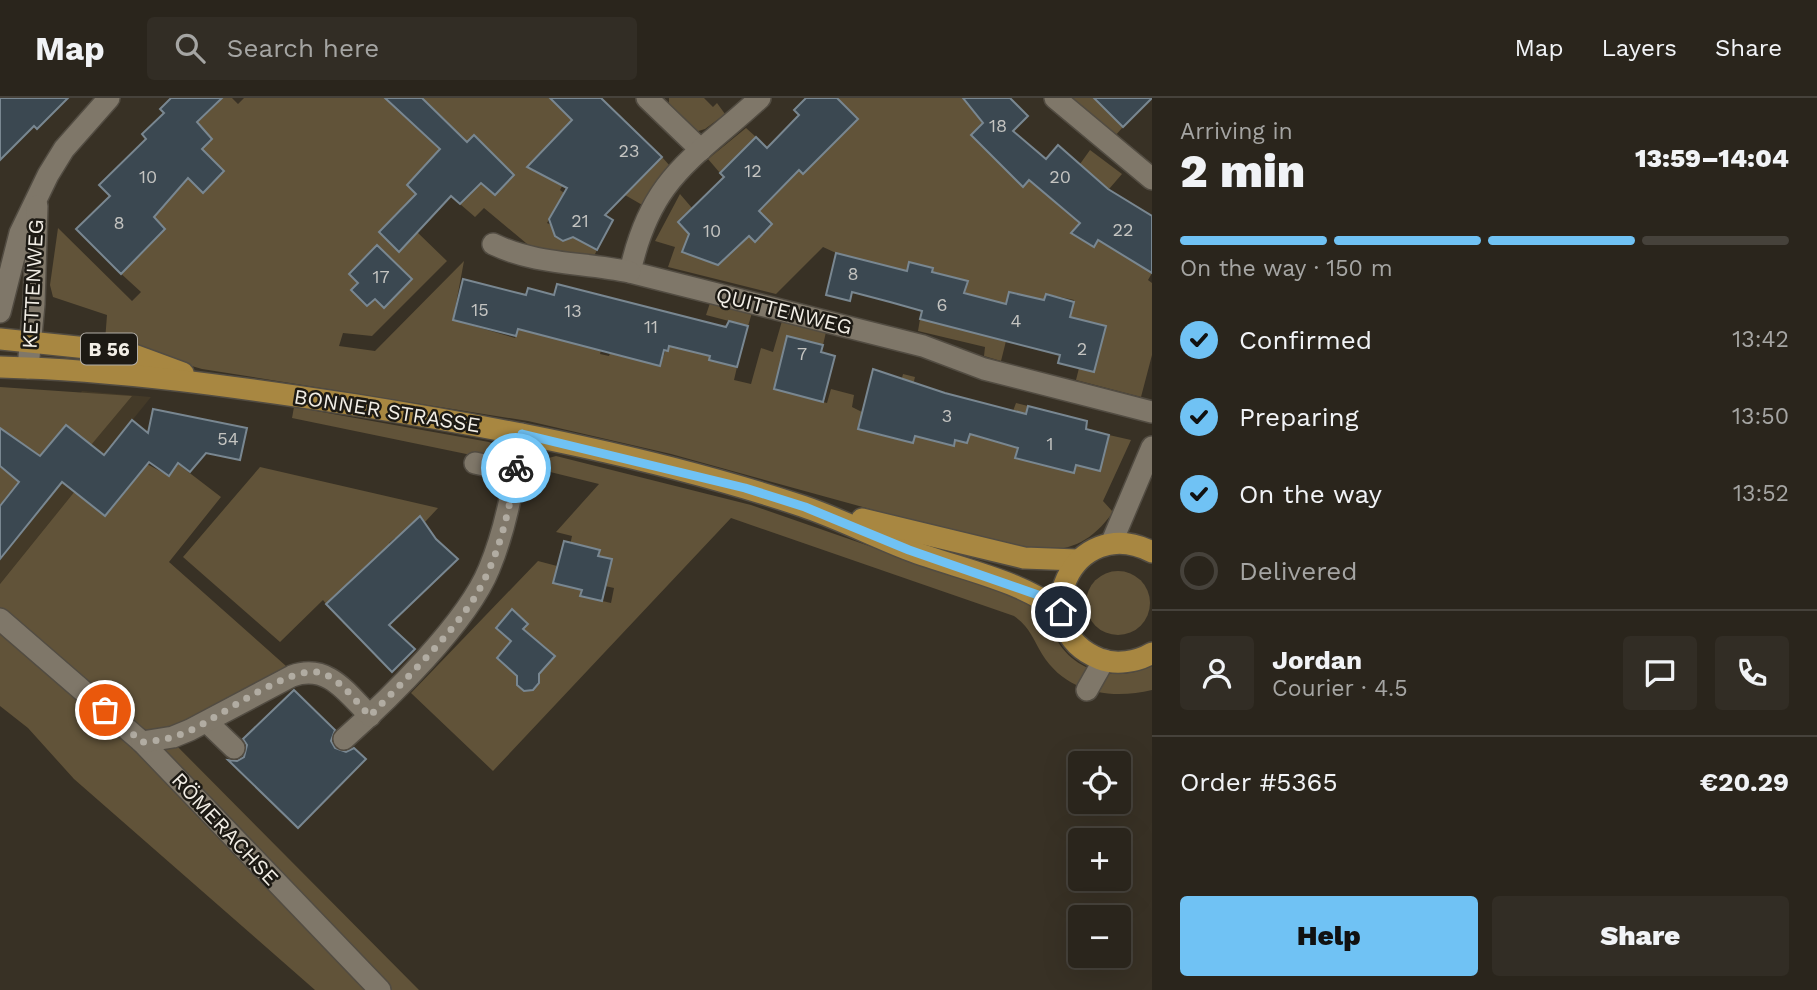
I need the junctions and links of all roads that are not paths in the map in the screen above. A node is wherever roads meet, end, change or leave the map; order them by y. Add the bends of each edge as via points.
1 (109, 98) edge
2 (648, 98) edge
3 (760, 98) edge
4 (1055, 98) edge
5 (701, 150) junction
6 (1152, 179) edge
7 (37, 201) junction
8 (493, 244) dead end
9 (630, 272) junction
10 (0, 312) edge
11 (0, 339) edge
12 (30, 341) junction
13 (0, 367) edge
14 (28, 368) junction
15 (212, 383) junction
16 (1152, 411) edge
17 (522, 434) junction
18 (1152, 447) edge
19 (475, 463) dead end
20 (516, 472) junction
21 (805, 507) junction
22 (1111, 544) junction
23 (1152, 546) edge
24 (1152, 552) edge
25 (1077, 560) junction
26 (1061, 612) junction
27 (0, 619) edge
28 (1152, 653) edge
29 (1104, 660) junction
30 (1087, 690) dead end
31 (370, 716) junction
32 (207, 722) junction
33 (344, 739) dead end
34 (142, 742) junction
35 (234, 748) dead end
36 (380, 990) edge

1 - 7 street, KETTENWEG via 64,149
2 - 5 street
3 - 5 street
4 - 6 street
5 - 9 street via 658,195 638,237
7 - 10 street, KETTENWEG via 15,248
7 - 12 street, KETTENWEG
8 - 9 street, QUITTENWEG via 515,255
9 - 16 street, QUITTENWEG via 923,346 984,369
11 - 12 main road, BONNER STRASSE / B 56
12 - 14 street, KETTENWEG
12 - 15 main road, BONNER STRASSE / B 56 via 126,352
13 - 14 main road, BONNER STRASSE / B 56
14 - 15 main road, BONNER STRASSE / B 56
15 - 17 main road, BONNER STRASSE / B 56
17 - 20 street
17 - 21 main road, BONNER STRASSE / B 56
18 - 22 street
19 - 20 street
20 - 31 street via 500,542 478,592 459,620
21 - 25 main road, BONNER STRASSE / B 56 via 1024,558
21 - 26 main road, BONNER STRASSE / B 56 via 1038,595
22 - 24 main road
22 - 25 main road, B 56
23 - 24 street
25 - 26 main road via 1063,585
26 - 29 main road via 1071,637
27 - 34 street, RÖMERACHSE
28 - 29 main road via 1135,660
29 - 30 street
31 - 32 street via 334,680 306,672
31 - 33 street
32 - 34 street via 173,737
32 - 35 street
34 - 36 street, RÖMERACHSE

